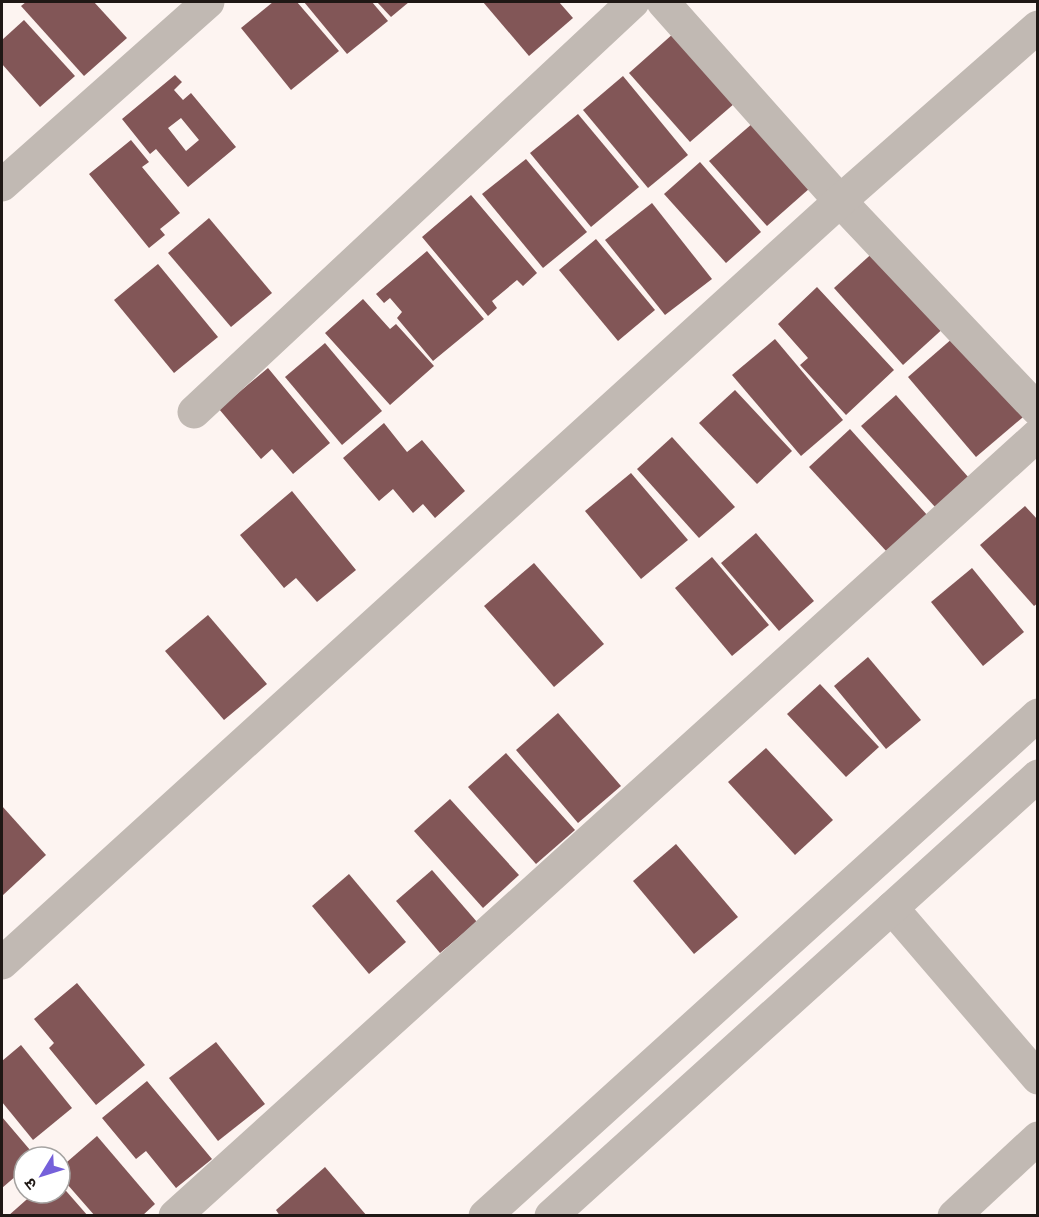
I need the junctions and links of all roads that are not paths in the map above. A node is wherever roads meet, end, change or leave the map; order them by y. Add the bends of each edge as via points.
1 (208, 2) edge
2 (633, 2) edge
3 (663, 2) edge
4 (1038, 27) edge
5 (2, 185) edge
6 (840, 201) junction
7 (1038, 410) edge
8 (194, 412) dead end
9 (1038, 435) edge
10 (1038, 715) edge
11 (1038, 776) edge
12 (892, 908) junction
13 (2, 963) edge
14 (1038, 1078) edge
15 (581, 1128) junction
16 (1038, 1138) edge
17 (611, 1162) junction
18 (175, 1215) edge
19 (485, 1215) edge
20 (552, 1215) edge
21 (954, 1215) edge

1 - 5 street
2 - 8 street
3 - 6 street
4 - 6 street
6 - 7 street
6 - 13 street
9 - 18 street
10 - 15 street
11 - 12 street
12 - 14 street
12 - 17 street
15 - 17 street
15 - 19 street
16 - 21 street
17 - 20 street

